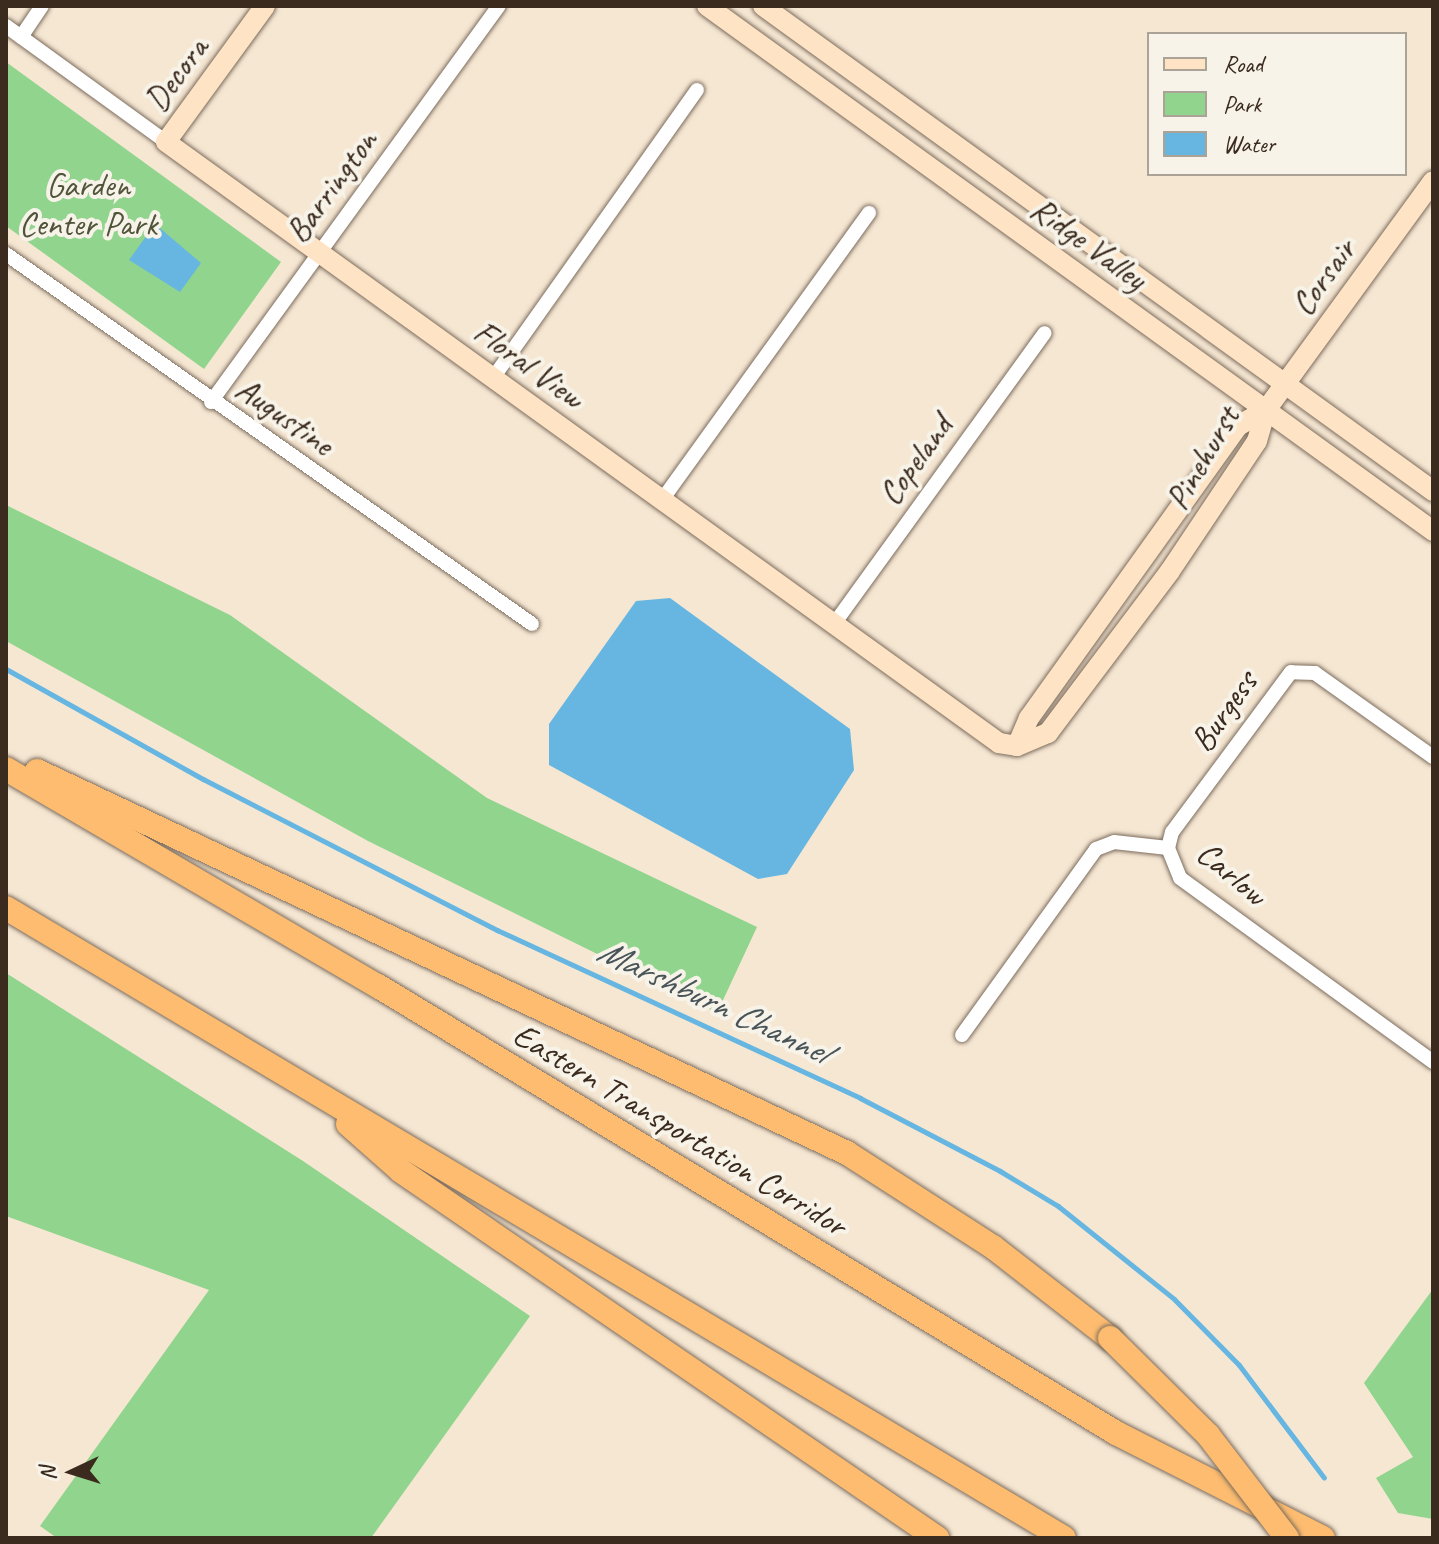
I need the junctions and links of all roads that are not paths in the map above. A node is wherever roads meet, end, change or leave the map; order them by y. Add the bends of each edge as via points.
1 (42, 6) edge
2 (265, 6) edge
3 (499, 6) edge
4 (707, 6) edge
5 (763, 6) edge
6 (6, 26) edge
7 (21, 37) junction
8 (697, 90) dead end
9 (166, 142) junction
10 (1433, 171) edge
11 (1433, 181) edge
12 (869, 213) dead end
13 (320, 252) junction
14 (6, 254) edge
15 (1045, 333) dead end
16 (493, 378) junction
17 (1285, 384) junction
18 (211, 402) junction
19 (1266, 410) junction
20 (1433, 491) edge
21 (662, 500) junction
22 (1433, 531) edge
23 (532, 624) dead end
24 (834, 624) junction
25 (1017, 746) junction
26 (6, 756) edge
27 (1433, 757) edge
28 (6, 769) edge
29 (1168, 848) junction
30 (6, 908) edge
31 (962, 1035) dead end
32 (1433, 1062) edge
33 (301, 1083) junction
34 (937, 1538) edge
35 (1064, 1538) edge
36 (1287, 1538) edge
37 (1323, 1538) edge

1 - 7 street
2 - 9 street, Decora
3 - 13 street, Barrington
4 - 19 street, Ridge Valley
5 - 17 street, Ridge Valley
6 - 7 street, Floral View
7 - 9 street, Floral View
8 - 16 street
9 - 13 street, Floral View
10 - 11 street, Corsair
11 - 17 street, Corsair
12 - 21 street
13 - 16 street, Floral View
13 - 18 street, Barrington
14 - 18 street, Augustine
15 - 24 street, Copeland
16 - 21 street, Floral View
17 - 19 street, Corsair
17 - 20 street, Ridge Valley
18 - 23 street, Augustine
19 - 22 street, Ridge Valley
19 - 25 street, Pinehurst via 1238,426 1029,718
19 - 25 street, Pinehurst via 1257,441 1170,571 1048,733
21 - 24 street, Floral View
24 - 25 street, Floral View via 999,743
26 - 36 highway, bridge via 847,1153 993,1247 1110,1338 1208,1435
27 - 29 street, Burgess via 1315,673 1291,672 1172,832
28 - 37 highway, Eastern Transportation Corridor via 378,986 1116,1433
29 - 31 street, Carlow via 1114,842 1096,849
29 - 32 street, Carlow via 1180,878
30 - 33 highway
33 - 34 highway via 401,1171
33 - 35 highway

